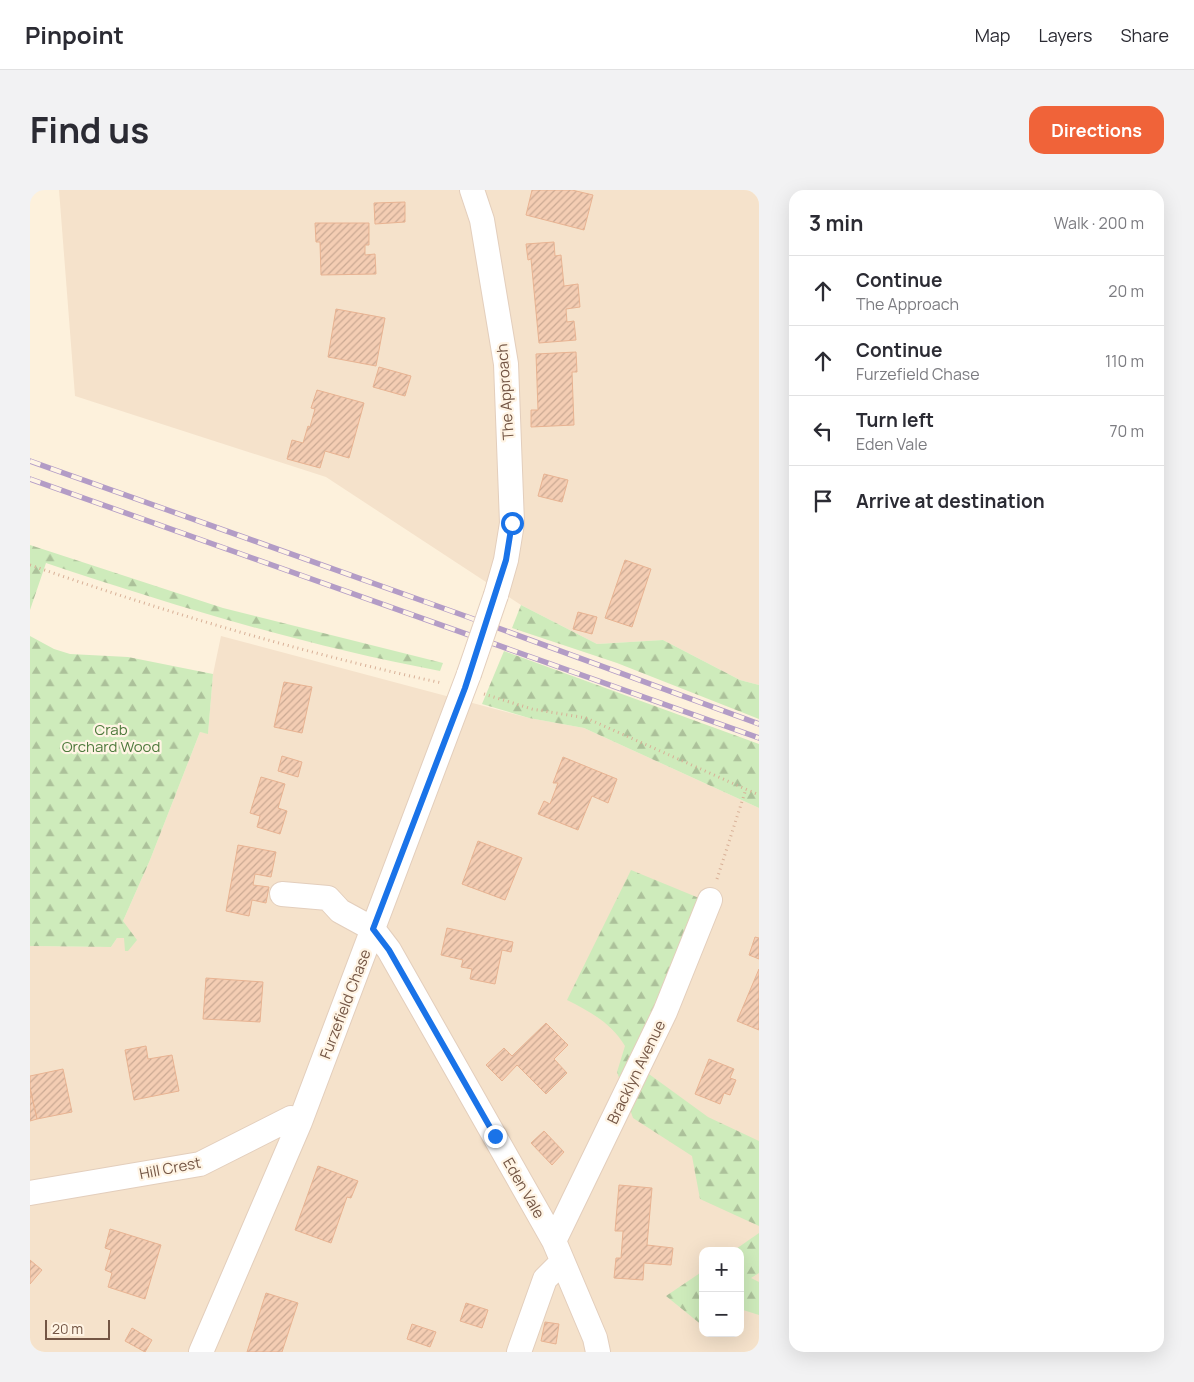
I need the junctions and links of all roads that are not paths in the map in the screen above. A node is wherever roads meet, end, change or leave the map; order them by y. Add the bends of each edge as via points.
1 (472, 190) edge
2 (496, 595) joint
3 (282, 894) dead end
4 (710, 900) road end
5 (373, 929) junction
6 (300, 1122) junction
7 (30, 1193) edge
8 (558, 1251) junction
9 (202, 1352) edge
10 (519, 1352) edge
11 (598, 1352) edge

1 - 2 street, The Approach via 482,220 506,364 512,523
2 - 5 street, Furzefield Chase, bridge via 467,681
3 - 5 street via 328,898 340,911
4 - 8 street, Bracklyn Avenue via 665,1012
5 - 6 street, Furzefield Chase
5 - 8 street, Eden Vale via 389,950
6 - 7 street, Hill Crest via 291,1118 200,1164
6 - 9 street, Furzefield Chase
8 - 10 street, Bracklyn Avenue
8 - 11 street, Eden Vale

